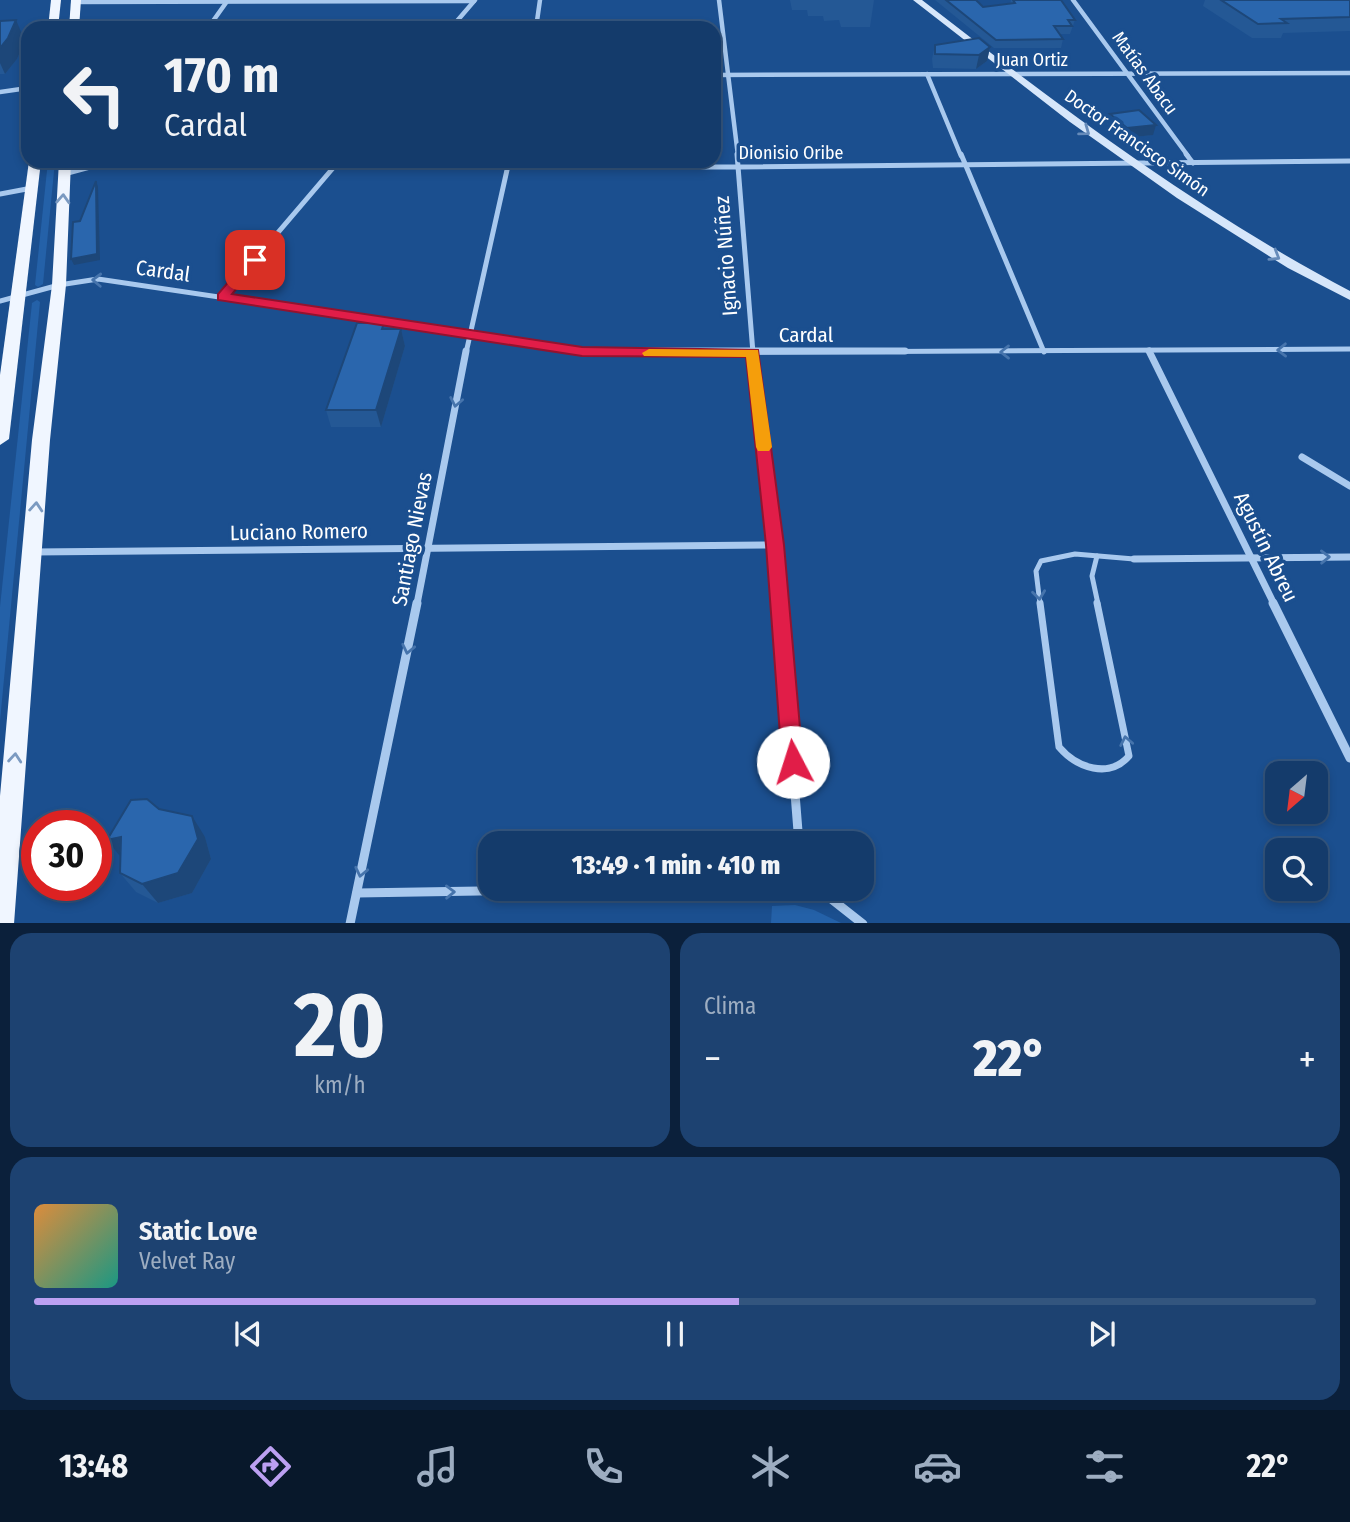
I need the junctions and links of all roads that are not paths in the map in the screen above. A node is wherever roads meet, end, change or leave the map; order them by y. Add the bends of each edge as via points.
1 (56, 0) edge
2 (475, 0) edge
3 (540, 0) edge
4 (719, 0) edge
5 (917, 0) edge
6 (1073, 0) edge
7 (76, 1) edge
8 (228, 1) edge
9 (54, 21) edge
10 (75, 21) edge
11 (213, 21) edge
12 (457, 21) edge
13 (537, 21) edge
14 (1350, 73) edge
15 (927, 74) junction
16 (1012, 74) junction
17 (1130, 74) junction
18 (721, 75) edge
19 (728, 75) junction
20 (21, 89) edge
21 (0, 92) edge
22 (1350, 161) edge
23 (1193, 163) junction
24 (1132, 164) junction
25 (965, 166) junction
26 (721, 167) edge
27 (738, 167) junction
28 (34, 168) edge
29 (65, 168) edge
30 (334, 168) edge
31 (507, 168) edge
32 (32, 188) junction
33 (0, 194) edge
34 (59, 285) junction
35 (1350, 296) edge
36 (223, 297) junction
37 (18, 298) junction
38 (0, 301) edge
39 (469, 335) junction
40 (1350, 349) edge
41 (1149, 351) junction
42 (1044, 352) junction
43 (753, 353) junction
44 (0, 439) edge
45 (1302, 457) dead end
46 (1350, 486) edge
47 (775, 545) junction
48 (429, 547) junction
49 (33, 552) junction
50 (1097, 556) junction
51 (1350, 557) edge
52 (1252, 558) junction
53 (1134, 559) joint
54 (1350, 758) edge
55 (798, 831) edge
56 (478, 891) edge
57 (357, 893) junction
58 (834, 901) edge
59 (1, 923) edge
60 (350, 923) edge
61 (863, 923) edge

1 - 9 main road
2 - 8 street
2 - 12 street
3 - 13 street
4 - 19 street, Ignacio Núñez
5 - 16 street, Doctor Francisco Simón
6 - 17 street, Matías Abacu
7 - 8 street
7 - 10 main road
8 - 11 street
14 - 17 street, Juan Ortiz
15 - 16 street, Juan Ortiz
15 - 19 street, Juan Ortiz
15 - 25 street
16 - 17 street, Juan Ortiz
16 -> 24 street, Doctor Francisco Simón
17 - 23 street, Matías Abacu
18 - 19 street, Juan Ortiz
19 - 27 street, Ignacio Núñez
20 - 21 street
22 - 23 street, Dionisio Oribe
23 - 24 street, Dionisio Oribe
24 - 25 street, Dionisio Oribe
24 -> 35 street, Doctor Francisco Simón via 1238,235
25 - 27 street, Dionisio Oribe
25 - 42 street
26 - 27 street, Dionisio Oribe
27 - 43 street, Ignacio Núñez
28 - 32 main road
34 -> 29 main road
30 - 36 street
31 - 39 street, Santiago Nievas
32 - 33 street
32 - 37 main road
36 -> 34 street, Cardal via 98,279
34 - 37 street, Cardal
49 -> 34 main road
36 - 39 street, Cardal
37 - 38 street, Cardal
37 - 44 main road
39 - 43 street, Cardal via 582,351
39 -> 48 street, Santiago Nievas
40 -> 41 street, Cardal
41 - 42 street, Cardal
41 - 52 street, Agustín Abreu
42 -> 43 street, Cardal
43 - 47 street, Ignacio Núñez
45 - 46 street
47 - 48 street, Luciano Romero
47 - 55 street, Ignacio Núñez
48 - 49 street, Luciano Romero
48 -> 57 street, Santiago Nievas
59 -> 49 main road
50 -> 50 lane via 1056,555 1041,561 1036,571 1059,747 1079,765 1116,769 1129,756 1092,576
50 - 53 lane
52 -> 51 street
52 - 53 street
52 - 54 street, Agustín Abreu
57 -> 56 street
57 - 60 street, Santiago Nievas
58 - 61 street

